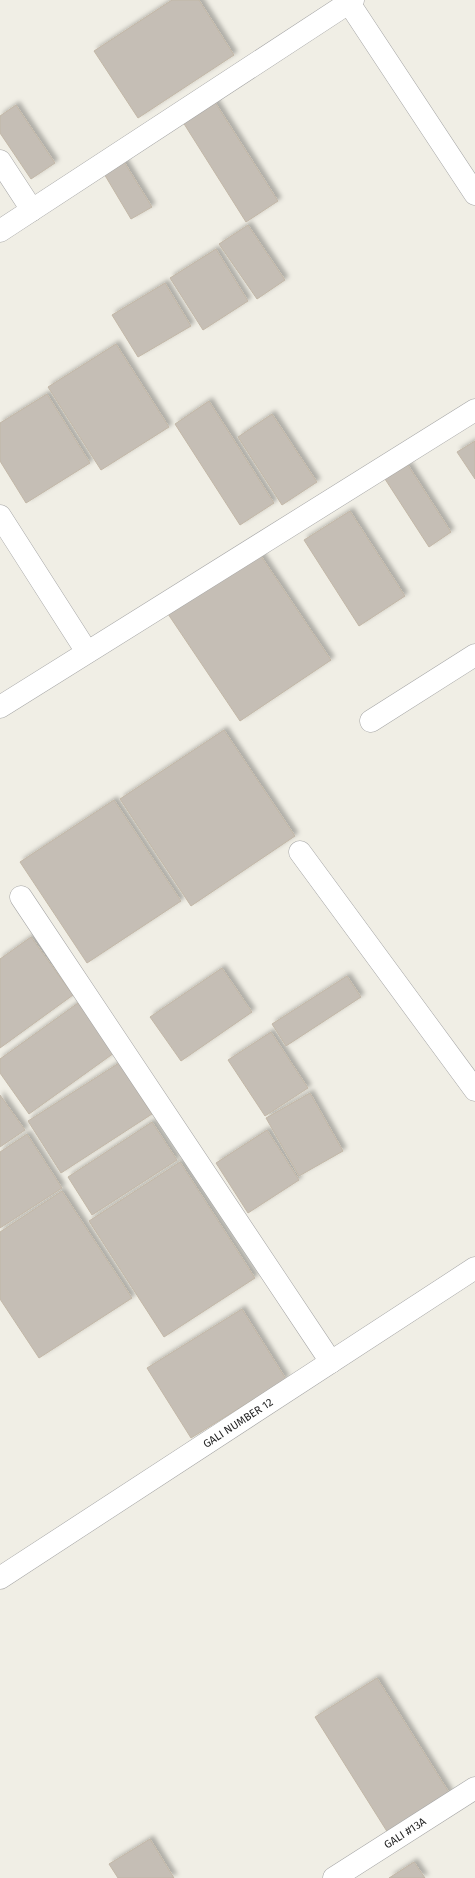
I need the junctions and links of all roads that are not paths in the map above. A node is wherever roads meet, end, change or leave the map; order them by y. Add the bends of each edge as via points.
1 (350, 1) edge
2 (0, 161) edge
3 (474, 189) edge
4 (32, 210) junction
5 (0, 231) edge
6 (475, 410) edge
7 (0, 516) edge
8 (87, 652) junction
9 (475, 655) edge
10 (0, 706) edge
11 (371, 721) dead end
12 (300, 852) dead end
13 (21, 897) dead end
14 (475, 1090) edge
15 (475, 1268) edge
16 (331, 1362) junction
17 (0, 1578) edge
18 (475, 1788) edge
19 (334, 1878) edge

1 - 3 street
1 - 4 street
2 - 4 street
4 - 5 street
6 - 8 street
7 - 8 street
8 - 10 street
9 - 11 street
12 - 14 street
13 - 16 street
15 - 16 street, GALI NUMBER 12
16 - 17 street, GALI NUMBER 12
18 - 19 street, GALI #13A

